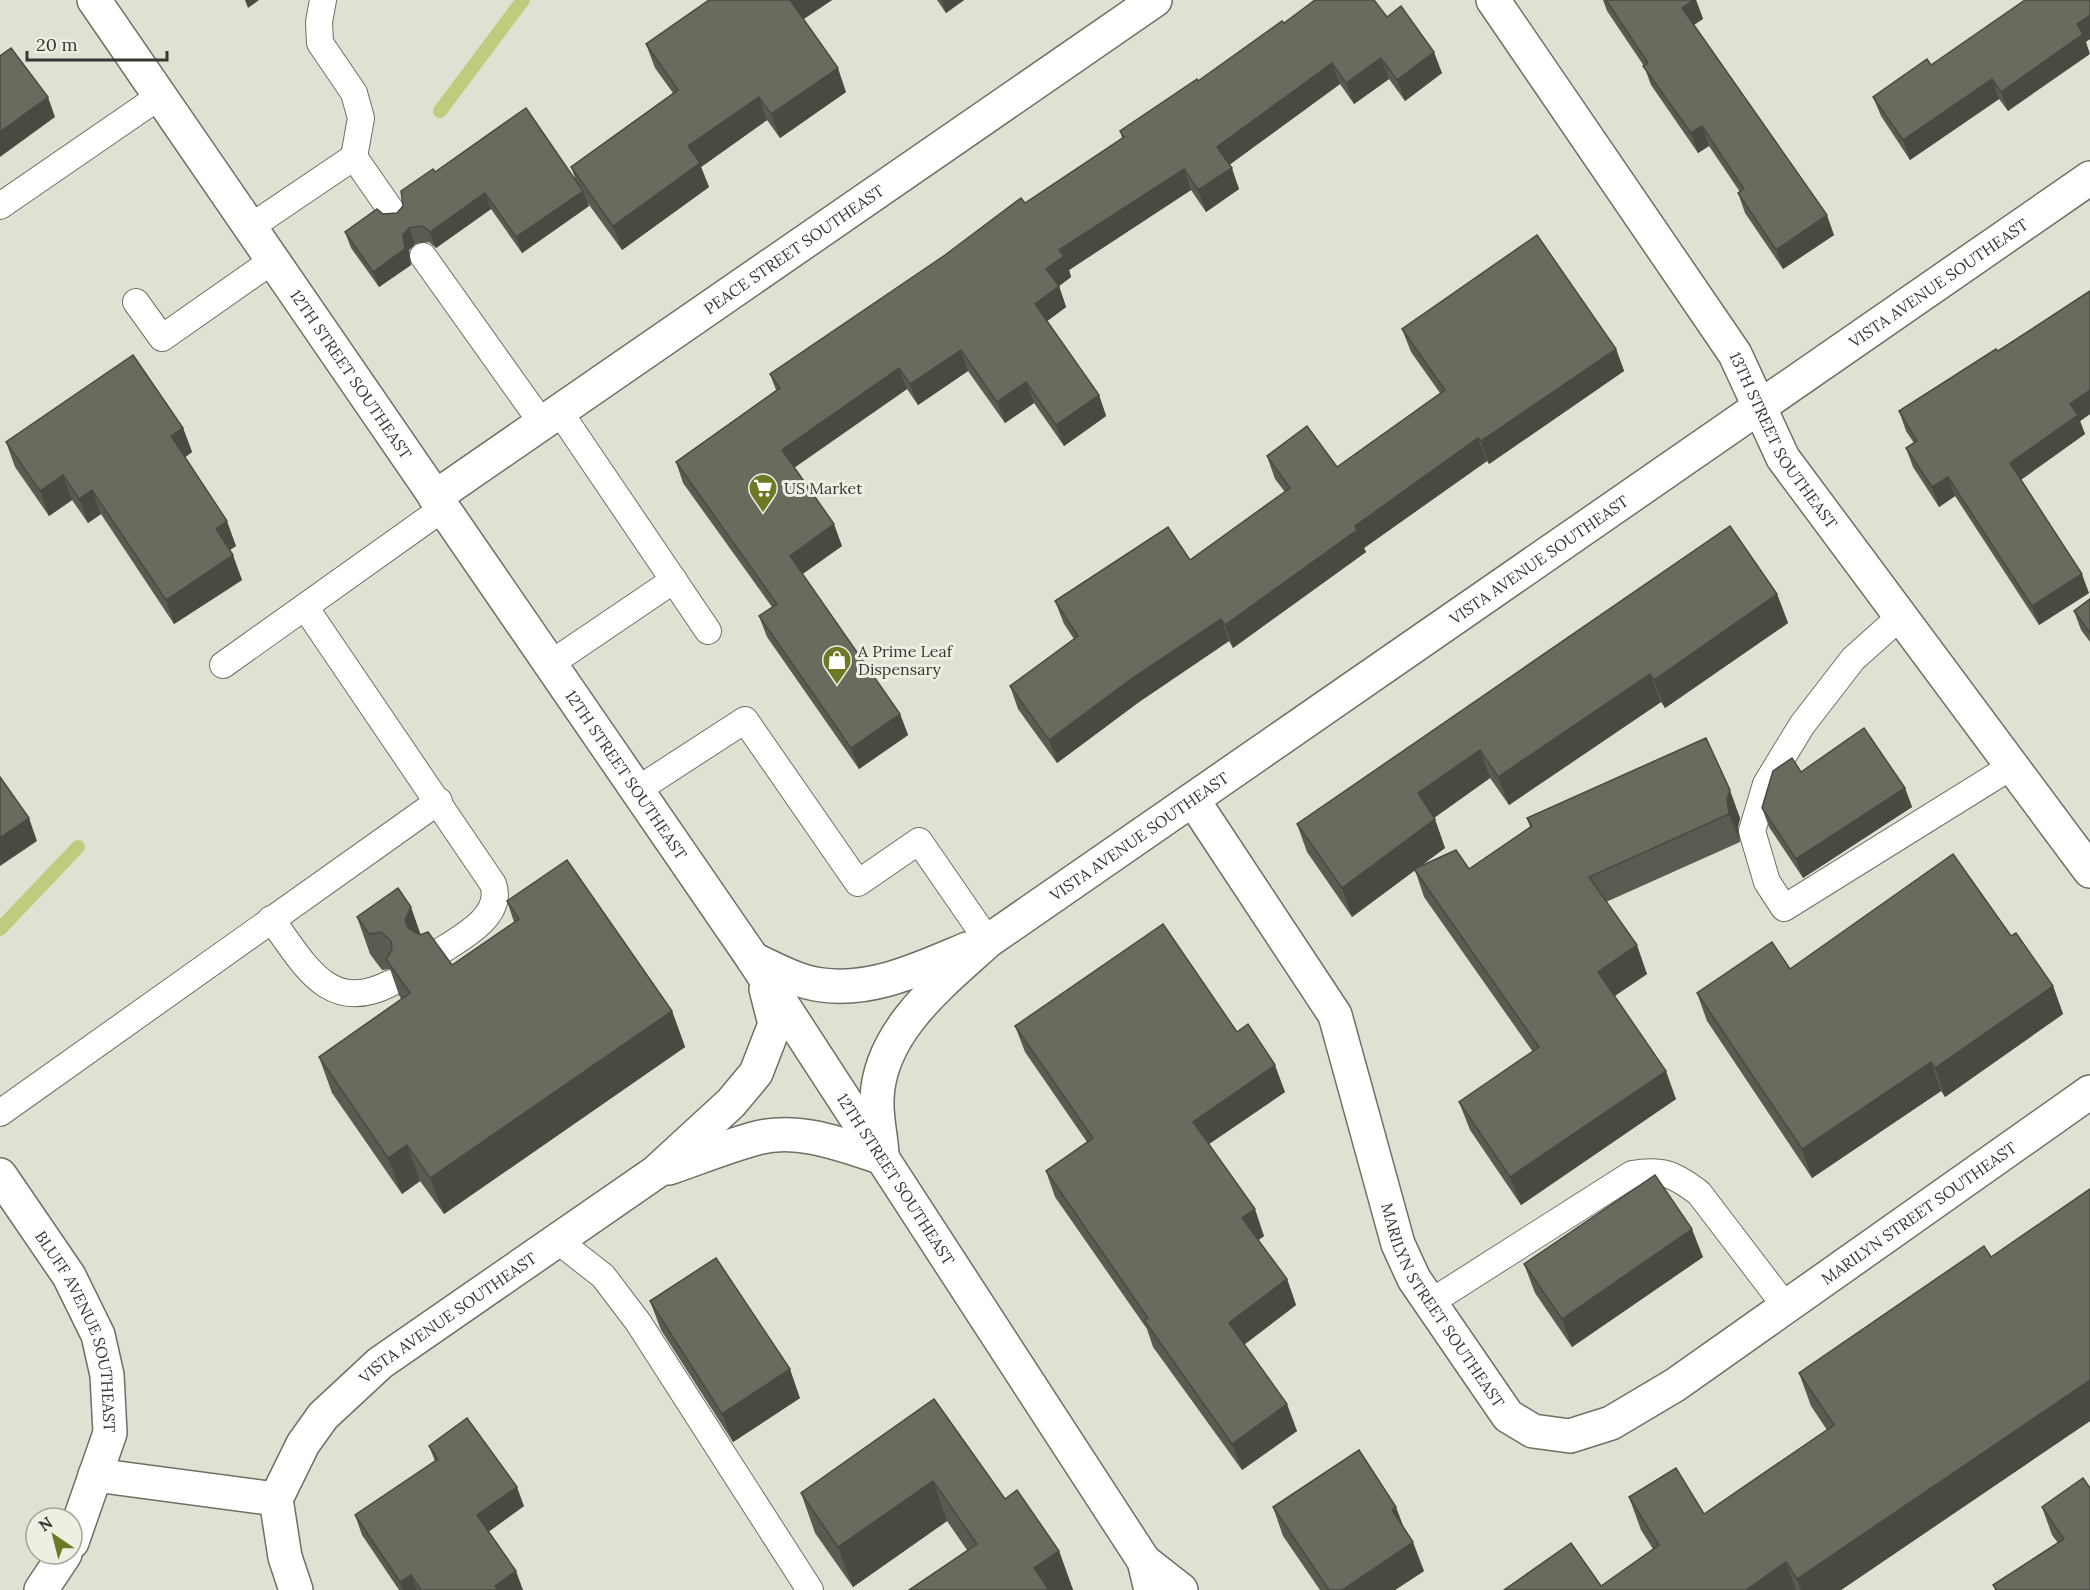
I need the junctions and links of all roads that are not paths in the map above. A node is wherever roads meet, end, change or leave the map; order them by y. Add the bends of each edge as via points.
1 (94, 0) edge
2 (322, 0) edge
3 (1155, 0) edge
4 (1493, 0) edge
5 (160, 96) junction
6 (354, 158) junction
7 (2090, 178) edge
8 (0, 206) edge
9 (395, 216) edge
10 (249, 228) junction
11 (423, 256) dead end
12 (272, 261) junction
13 (136, 302) dead end
14 (1760, 408) junction
15 (551, 417) junction
16 (438, 503) junction
17 (674, 580) junction
18 (305, 607) junction
19 (1901, 616) junction
20 (708, 631) dead end
21 (550, 664) junction
22 (223, 665) dead end
23 (2012, 765) junction
24 (637, 790) junction
25 (1193, 800) junction
26 (439, 801) junction
27 (2090, 871) edge
28 (271, 919) junction
29 (988, 940) junction
30 (433, 956) edge
31 (758, 968) junction
32 (391, 983) edge
33 (2090, 1092) edge
34 (0, 1113) edge
35 (883, 1158) junction
36 (656, 1172) junction
37 (0, 1175) edge
38 (557, 1240) junction
39 (1431, 1302) junction
40 (1786, 1308) junction
41 (95, 1475) junction
42 (276, 1499) junction
43 (84, 1507) edge
44 (57, 1566) edge
45 (1148, 1576) edge
46 (41, 1590) edge
47 (296, 1590) edge
48 (810, 1590) edge
49 (1181, 1590) edge

1 - 5 street, 12TH STREET SOUTHEAST
2 - 6 lane via 320,43 354,93 361,118
3 - 15 street, PEACE STREET SOUTHEAST
4 - 14 street, 13TH STREET SOUTHEAST via 1735,354
5 - 8 lane
5 - 10 street, 12TH STREET SOUTHEAST
6 - 9 lane
6 - 10 lane
7 - 14 street, VISTA AVENUE SOUTHEAST
10 - 12 street, 12TH STREET SOUTHEAST
11 - 15 lane
12 - 13 lane via 162,338
12 - 16 street, 12TH STREET SOUTHEAST
14 - 19 street, 13TH STREET SOUTHEAST via 1783,458
14 - 25 street, VISTA AVENUE SOUTHEAST
15 - 16 street, PEACE STREET SOUTHEAST
15 - 17 lane
16 - 18 lane
16 - 21 street, 12TH STREET SOUTHEAST
17 - 20 lane
17 - 21 lane
18 - 22 lane
18 - 26 lane
19 - 23 street, 13TH STREET SOUTHEAST
19 - 23 lane via 1853,659 1802,725 1766,784 1752,831 1767,882 1784,908
21 - 24 street, 12TH STREET SOUTHEAST
23 - 27 street, 13TH STREET SOUTHEAST
24 - 29 lane via 745,720 858,883 919,841
24 - 31 street, 12TH STREET SOUTHEAST
25 - 29 street, VISTA AVENUE SOUTHEAST
25 - 39 street, MARILYN STREET SOUTHEAST via 1335,1015 1398,1244 1414,1279
26 - 28 lane
26 - 30 lane via 496,894 495,904 475,927
28 - 32 lane via 325,987 354,995 375,992
28 - 34 lane
29 - 31 street via 908,973 843,986 820,985
29 - 35 street via 930,994 896,1038 883,1069 877,1098
31 - 35 street, 12TH STREET SOUTHEAST
31 - 36 street, VISTA AVENUE SOUTHEAST via 775,1024 760,1066 731,1103
33 - 40 street, MARILYN STREET SOUTHEAST
35 - 36 street, VISTA AVENUE SOUTHEAST via 830,1140 759,1137
35 - 45 street, 12TH STREET SOUTHEAST
36 - 38 street, VISTA AVENUE SOUTHEAST
37 - 41 street, BLUFF AVENUE SOUTHEAST via 69,1276 98,1335 107,1375 110,1432
38 - 42 street, VISTA AVENUE SOUTHEAST via 372,1370 323,1416 303,1444
38 - 48 lane via 648,1315
39 - 40 lane via 1632,1174 1656,1170 1680,1178 1698,1193
39 - 40 street, MARILYN STREET SOUTHEAST via 1508,1416 1533,1431 1570,1436 1611,1423 1675,1385
41 - 42 street
41 - 43 street
42 - 47 street via 285,1557
44 - 46 street
45 - 49 street, 12TH STREET SOUTHEAST

